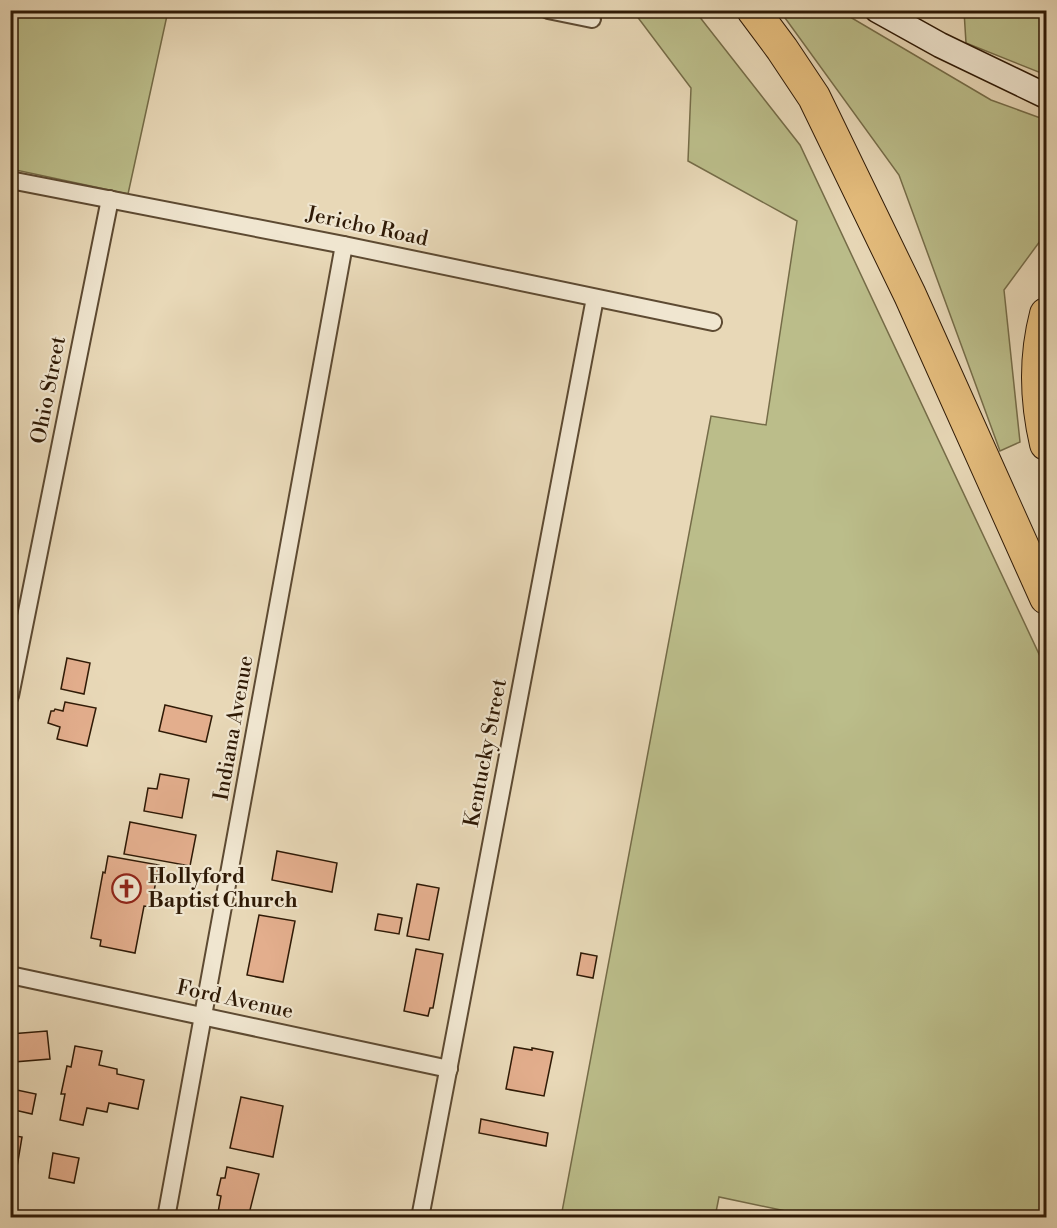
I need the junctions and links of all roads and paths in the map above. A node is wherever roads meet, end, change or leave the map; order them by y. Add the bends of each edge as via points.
1 (548, 10) edge
2 (753, 10) edge
3 (877, 10) edge
4 (592, 19) dead end
5 (1047, 96) edge
6 (10, 180) edge
7 (110, 199) junction
8 (344, 245) junction
9 (595, 298) junction
10 (1047, 314) edge
11 (713, 322) dead end
12 (1047, 444) edge
13 (1047, 598) edge
14 (10, 696) edge
15 (10, 975) edge
16 (204, 1016) junction
17 (449, 1069) junction
18 (166, 1218) edge
19 (420, 1218) edge

1 - 4 street
2 - 13 highway via 814,98 910,295
3 - 5 street
6 - 7 street, Jericho Road
7 - 8 street, Jericho Road
7 - 14 street, Ohio Street
8 - 9 street, Jericho Road
8 - 16 street, Indiana Avenue
9 - 11 street, Jericho Road
9 - 17 street, Kentucky Street
10 - 12 highway via 1038,364
15 - 16 street, Ford Avenue
16 - 17 street, Ford Avenue
16 - 18 street, Indiana Avenue
17 - 19 street, Kentucky Street

